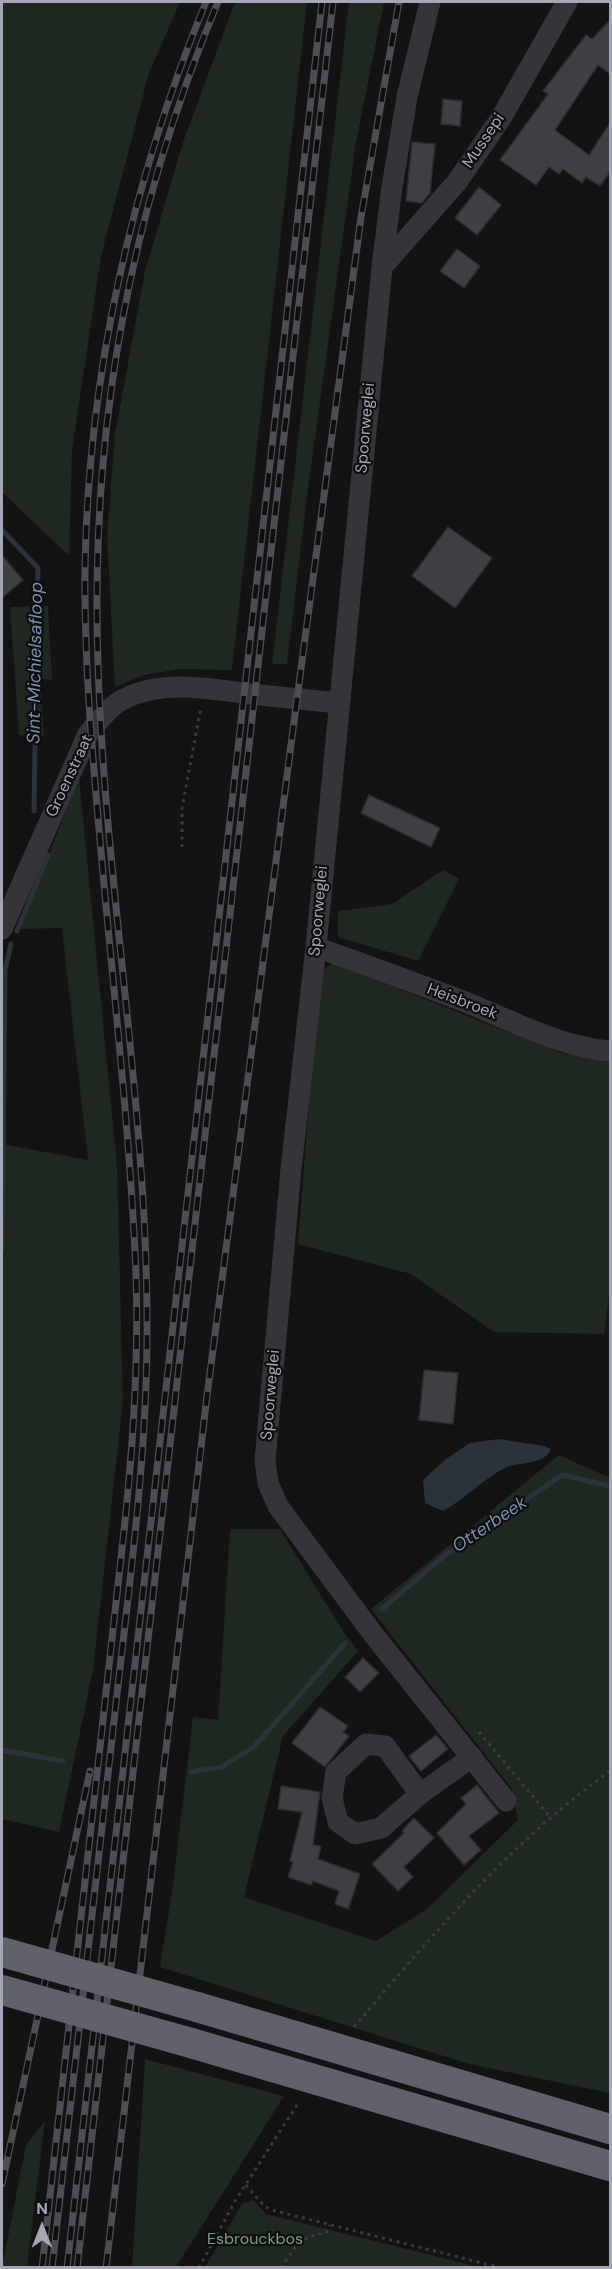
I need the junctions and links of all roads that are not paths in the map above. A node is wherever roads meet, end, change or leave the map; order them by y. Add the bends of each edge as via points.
1 (430, 2) edge
2 (567, 2) edge
3 (382, 267) junction
4 (338, 703) junction
5 (2, 929) edge
6 (316, 947) junction
7 (610, 1051) edge
8 (472, 1758) junction
9 (420, 1794) junction
10 (506, 1801) dead end
11 (2, 1952) edge
12 (2, 1990) edge
13 (610, 2128) edge
14 (610, 2166) edge

1 - 3 street, Spoorweglei via 407,98
2 - 3 street, Mussepi via 501,118 457,182
3 - 4 street, Spoorweglei
4 - 5 street, Groenstraat via 173,687 123,699 88,734
4 - 6 street, Spoorweglei
6 - 7 street, Heisbroek via 560,1041
6 - 8 street, Spoorweglei via 291,1169 265,1461 268,1484 278,1506 373,1634
8 - 9 street
8 - 10 street, Spoorweglei
9 - 9 street via 385,1746 366,1744 336,1772 332,1798 338,1822 355,1834 381,1828
11 - 13 highway, bridge
12 - 14 highway, bridge

